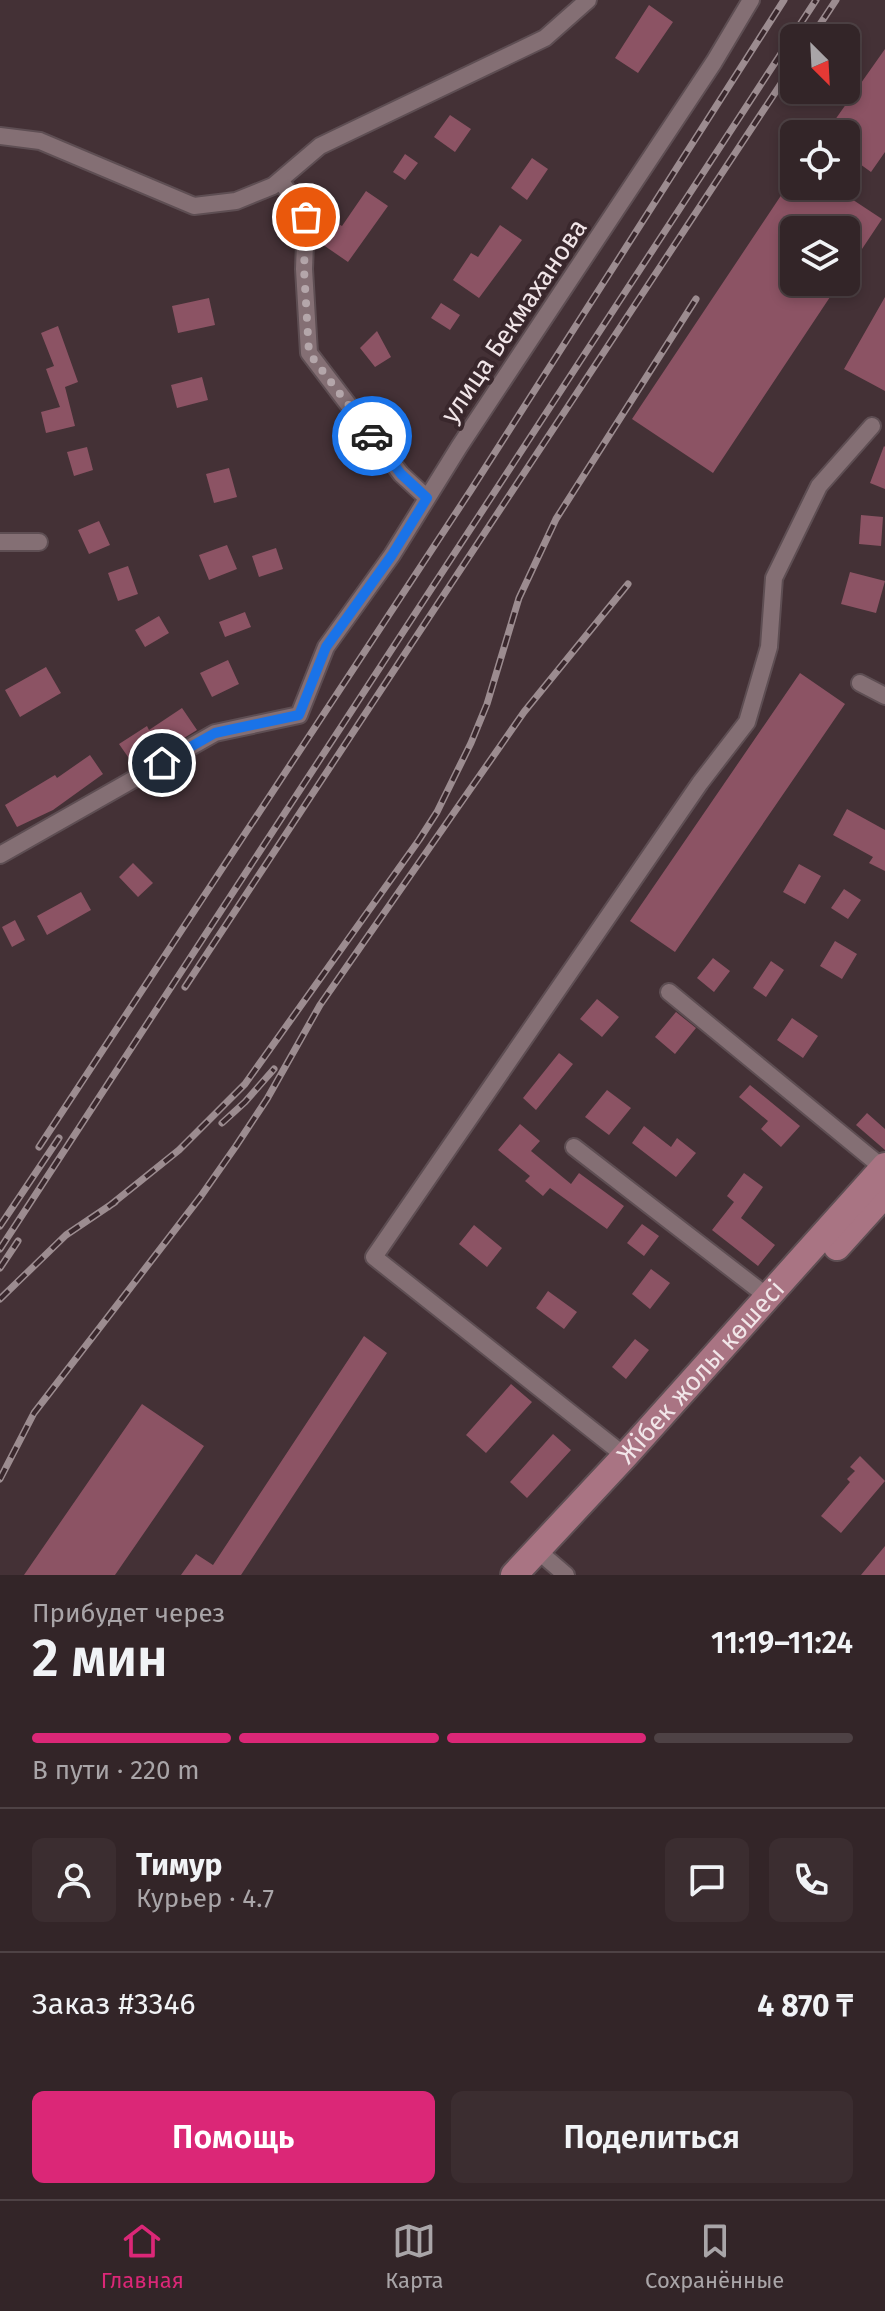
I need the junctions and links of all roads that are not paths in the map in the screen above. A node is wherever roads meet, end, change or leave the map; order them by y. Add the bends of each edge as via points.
1 (588, 0) edge
2 (751, 0) edge
3 (0, 136) edge
4 (280, 180) junction
5 (872, 426) dead end
6 (427, 498) junction
7 (0, 542) edge
8 (39, 542) dead end
9 (860, 683) dead end
10 (885, 696) edge
11 (0, 855) edge
12 (669, 992) dead end
13 (574, 1147) dead end
14 (882, 1193) edge
15 (768, 1297) junction
16 (625, 1456) junction
17 (548, 1565) edge
18 (514, 1575) edge

1 - 4 street via 545,38 320,146
2 - 6 street, улица Бекмаханова
3 - 4 street via 40,141 194,206 236,201
4 - 6 street via 306,217 309,353 401,474
5 - 16 street via 819,486 774,578 769,647 747,722 374,1257
6 - 11 street, улица Бекмаханова via 326,647 299,715 215,733
7 - 8 street
9 - 10 street
12 - 14 street
13 - 15 street
14 - 15 main road, Жібек жолы көшесі
14 - 17 main road, Жібек жолы көшесі
15 - 16 main road, Жібек жолы көшесі
16 - 17 main road, Жібек жолы көшесі
17 - 18 main road, Жібек жолы көшесі

